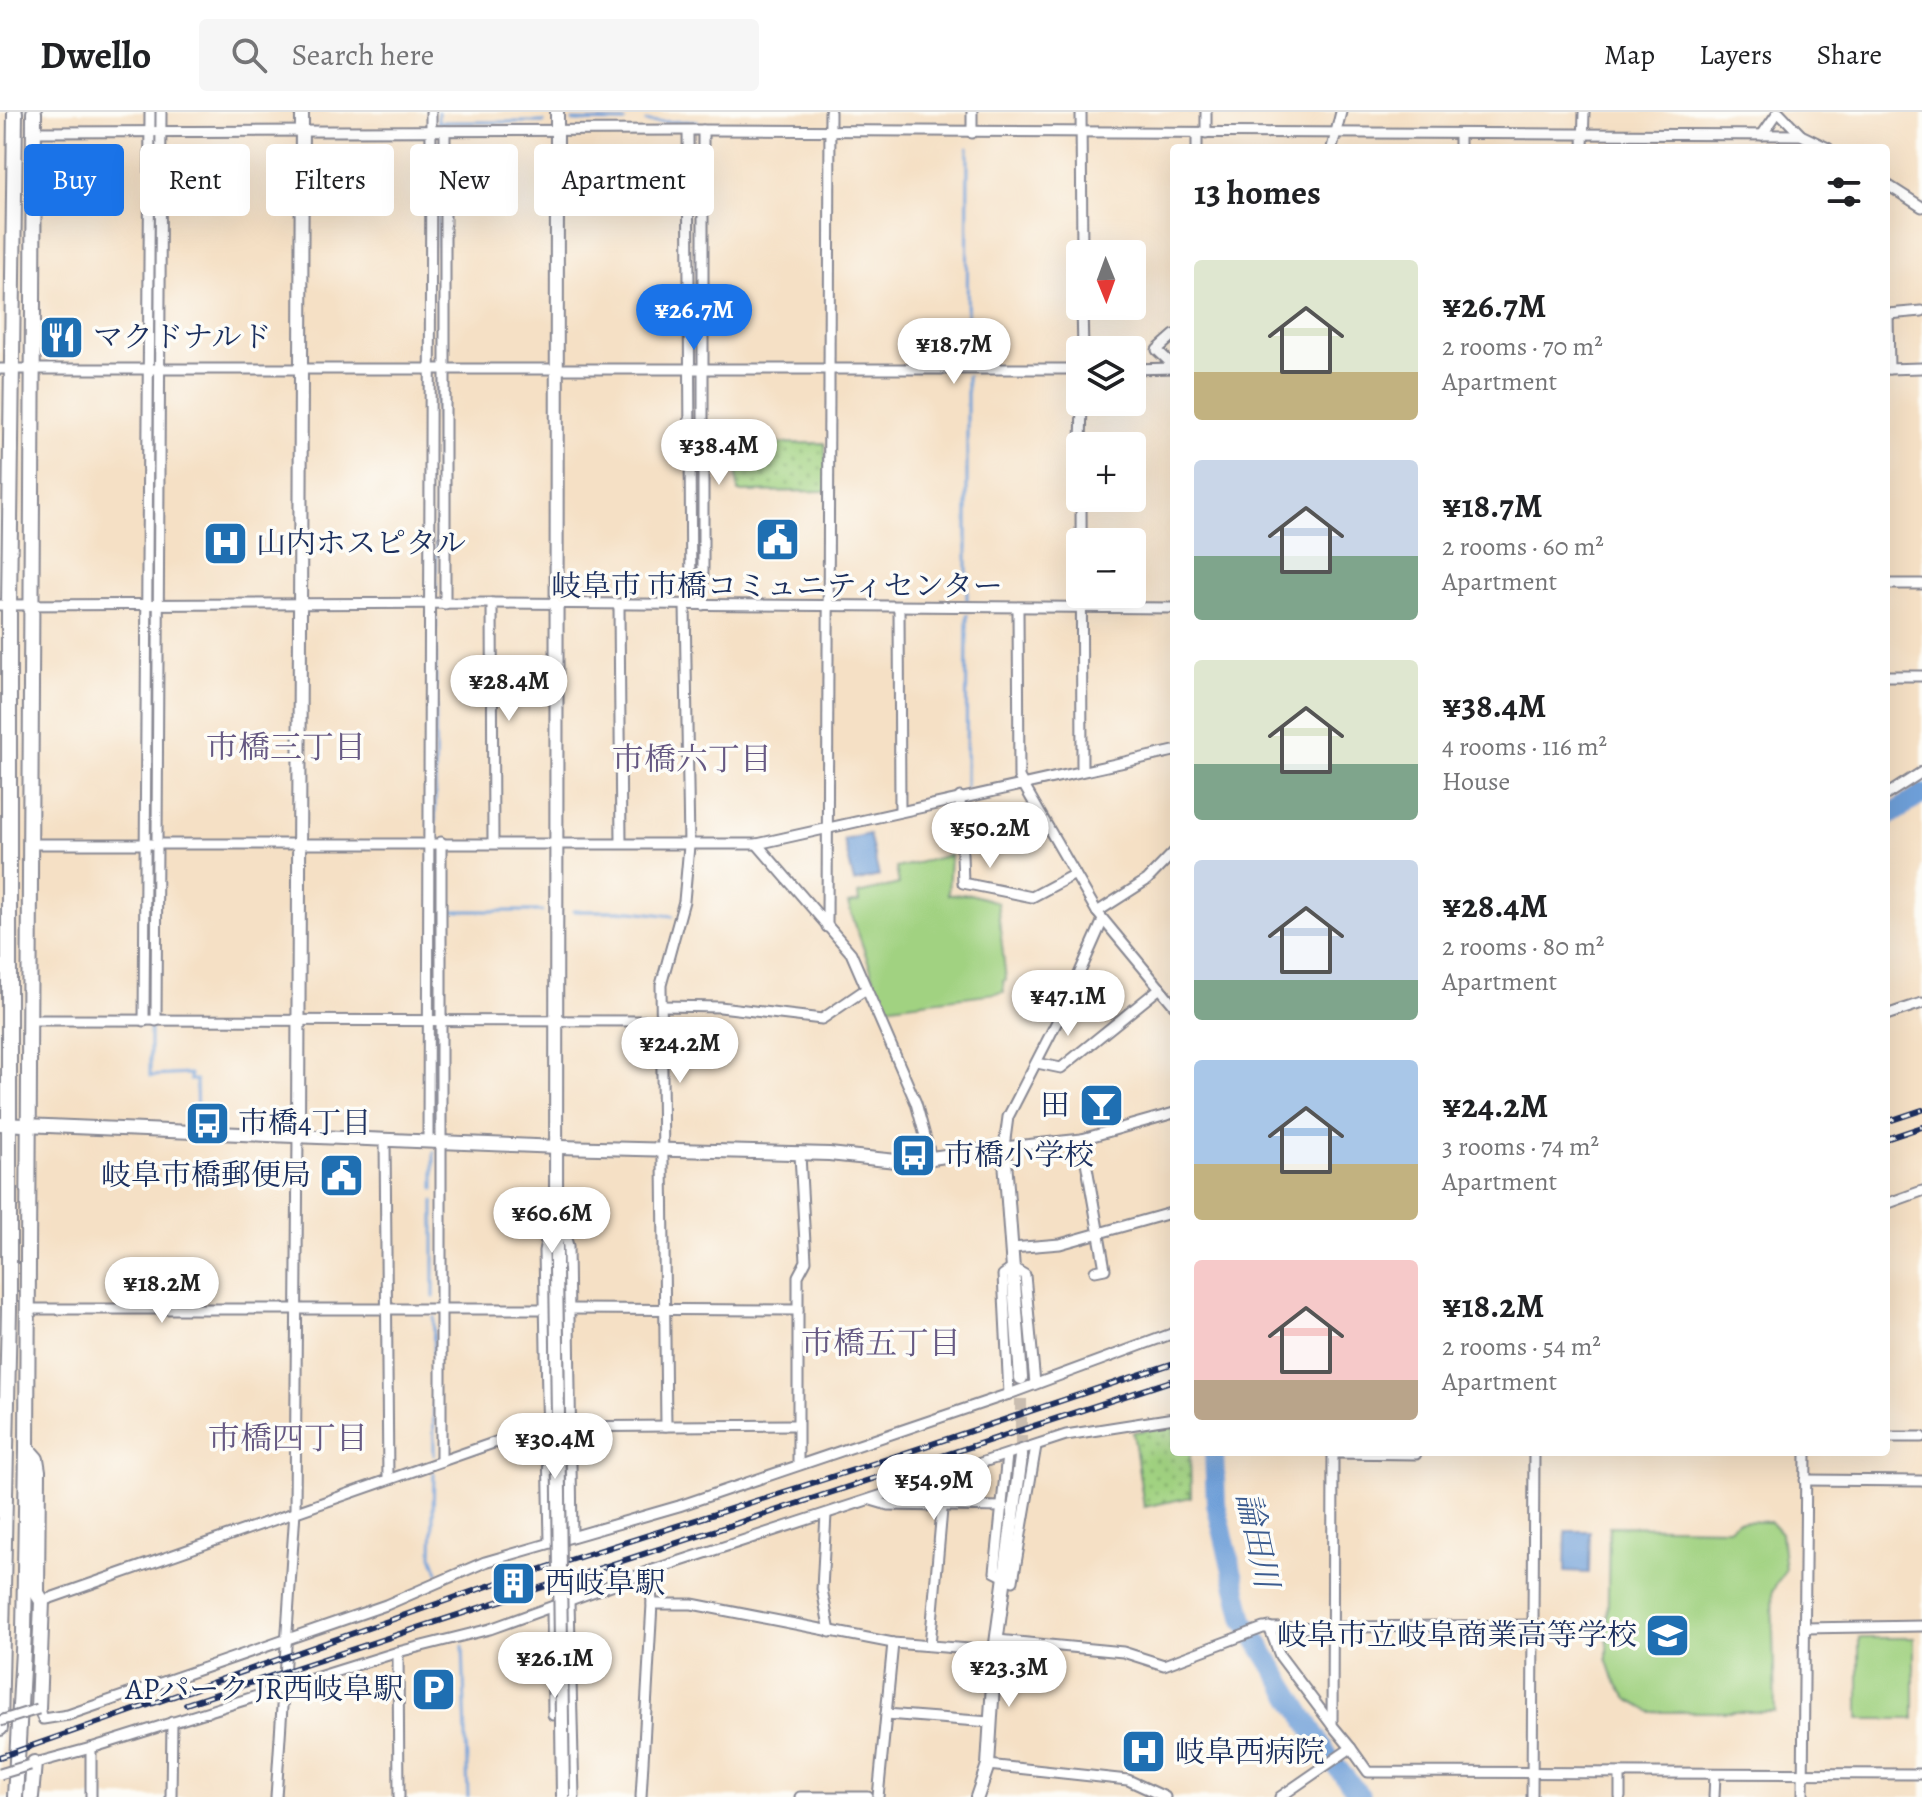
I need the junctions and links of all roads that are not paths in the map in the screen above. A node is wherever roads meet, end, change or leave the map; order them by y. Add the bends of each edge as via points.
1 (15, 112) edge
2 (34, 112) edge
3 (150, 112) edge
4 (161, 112) edge
5 (302, 112) edge
6 (431, 112) edge
7 (557, 112) edge
8 (830, 112) edge
9 (972, 112) edge
10 (1081, 112) edge
11 (1206, 112) edge
12 (1341, 112) edge
13 (1584, 112) edge
14 (1779, 112) edge
15 (703, 130) junction
16 (302, 131) junction
17 (431, 131) junction
18 (445, 131) junction
19 (557, 131) junction
20 (688, 131) junction
21 (830, 131) junction
22 (7, 132) edge
23 (34, 132) junction
24 (150, 132) junction
25 (162, 132) junction
26 (972, 133) junction
27 (1201, 133) junction
28 (1081, 134) junction
29 (1336, 134) junction
30 (1459, 135) junction
31 (1584, 135) junction
32 (1762, 135) junction
33 (1805, 135) junction
34 (1699, 136) junction
35 (1198, 144) edge
36 (1333, 144) edge
37 (1459, 144) edge
38 (1583, 144) edge
39 (1699, 144) edge
40 (1808, 144) edge
41 (1821, 144) edge
42 (1890, 187) edge
43 (1922, 207) edge
44 (1082, 240) edge
45 (1922, 311) edge
46 (1890, 314) edge
47 (1170, 339) edge
48 (1170, 363) edge
49 (1170, 367) edge
50 (1146, 368) edge
51 (1922, 368) edge
52 (7, 369) edge
53 (33, 369) junction
54 (149, 369) junction
55 (160, 369) junction
56 (301, 369) junction
57 (431, 369) junction
58 (444, 369) junction
59 (559, 369) junction
60 (691, 369) junction
61 (702, 369) junction
62 (828, 369) junction
63 (1066, 369) edge
64 (1890, 369) edge
65 (1081, 512) edge
66 (1890, 584) edge
67 (1922, 584) edge
68 (492, 603) junction
69 (301, 604) junction
70 (431, 604) junction
71 (445, 604) junction
72 (558, 604) junction
73 (688, 604) junction
74 (30, 605) junction
75 (145, 605) junction
76 (157, 605) junction
77 (703, 605) junction
78 (5, 606) edge
79 (619, 606) junction
80 (827, 607) junction
81 (899, 608) junction
82 (1170, 608) edge
83 (1018, 609) junction
84 (1079, 610) junction
85 (1890, 676) edge
86 (1922, 676) edge
87 (1170, 752) edge
88 (1082, 769) junction
89 (1922, 772) edge
90 (1022, 783) junction
91 (1890, 792) edge
92 (960, 797) junction
93 (900, 810) junction
94 (828, 826) junction
95 (430, 842) junction
96 (441, 842) junction
97 (493, 842) junction
98 (557, 842) junction
99 (155, 843) junction
100 (299, 843) junction
101 (621, 843) junction
102 (30, 844) junction
103 (143, 844) junction
104 (757, 844) junction
105 (4, 845) edge
106 (689, 846) junction
107 (1170, 856) edge
108 (1075, 874) junction
109 (1100, 916) junction
110 (827, 927) junction
111 (1160, 988) junction
112 (866, 989) junction
113 (1170, 1000) edge
114 (1922, 1003) edge
115 (662, 1006) junction
116 (1890, 1014) edge
117 (30, 1020) junction
118 (4, 1021) edge
119 (144, 1021) junction
120 (156, 1021) junction
121 (298, 1021) junction
122 (662, 1021) junction
123 (428, 1022) junction
124 (442, 1022) junction
125 (556, 1023) junction
126 (1037, 1063) junction
127 (1170, 1114) edge
128 (5, 1124) edge
129 (30, 1125) junction
130 (298, 1134) junction
131 (385, 1139) junction
132 (1082, 1139) junction
133 (434, 1141) junction
134 (559, 1147) junction
135 (1004, 1147) junction
136 (666, 1149) junction
137 (800, 1155) junction
138 (931, 1158) junction
139 (1922, 1191) edge
140 (555, 1198) junction
141 (1890, 1203) edge
142 (1170, 1213) edge
143 (1098, 1234) junction
144 (1012, 1248) junction
145 (1013, 1268) junction
146 (1095, 1271) dead end
147 (385, 1308) junction
148 (441, 1308) junction
149 (4, 1309) edge
150 (29, 1309) junction
151 (295, 1309) junction
152 (545, 1309) junction
153 (569, 1309) junction
154 (666, 1310) junction
155 (798, 1310) junction
156 (1170, 1334) edge
157 (1021, 1378) tunnel mouth
158 (1035, 1384) junction
159 (1009, 1394) junction
160 (1170, 1419) edge
161 (795, 1425) junction
162 (570, 1426) junction
163 (666, 1426) junction
164 (547, 1428) junction
165 (3, 1434) edge
166 (1890, 1437) edge
167 (1922, 1437) edge
168 (1036, 1446) junction
169 (27, 1450) junction
170 (2, 1453) edge
171 (1007, 1455) junction
172 (1333, 1456) edge
173 (1534, 1456) edge
174 (1806, 1456) edge
175 (1021, 1457) tunnel mouth
176 (441, 1461) junction
177 (798, 1465) junction
178 (945, 1476) junction
179 (388, 1479) junction
180 (1805, 1480) junction
181 (1922, 1481) edge
182 (871, 1500) junction
183 (940, 1506) junction
184 (1003, 1507) junction
185 (295, 1511) junction
186 (826, 1514) junction
187 (572, 1535) junction
188 (550, 1541) junction
189 (650, 1571) junction
190 (1003, 1579) junction
191 (42, 1601) junction
192 (569, 1602) junction
193 (652, 1604) junction
194 (552, 1607) junction
195 (1332, 1625) junction
196 (1532, 1625) junction
197 (1922, 1626) edge
198 (1266, 1628) junction
199 (1804, 1628) junction
200 (830, 1632) junction
201 (284, 1639) junction
202 (893, 1643) junction
203 (930, 1645) junction
204 (996, 1646) junction
205 (398, 1652) junction
206 (282, 1687) junction
207 (38, 1709) junction
208 (886, 1714) junction
209 (553, 1715) dead end
210 (0, 1721) edge
211 (172, 1722) junction
212 (990, 1722) junction
213 (1332, 1725) junction
214 (0, 1728) edge
215 (91, 1748) junction
216 (1348, 1750) junction
217 (32, 1764) junction
218 (988, 1765) junction
219 (1532, 1773) junction
220 (0, 1774) edge
221 (1620, 1774) junction
222 (1715, 1774) junction
223 (1804, 1774) junction
224 (1922, 1774) edge
225 (844, 1796) edge
226 (15, 1797) edge
227 (31, 1797) edge
228 (91, 1797) edge
229 (171, 1797) edge
230 (276, 1797) edge
231 (399, 1797) edge
232 (563, 1797) edge
233 (574, 1797) edge
234 (641, 1797) edge
235 (800, 1797) edge
236 (868, 1797) edge
237 (878, 1797) edge
238 (977, 1797) edge
239 (1165, 1797) edge
240 (1280, 1797) edge
241 (1532, 1797) edge
242 (1620, 1797) edge
243 (1714, 1797) edge
244 (1803, 1797) edge

1 - 22 main road
2 - 23 main road
3 - 24 street
4 - 25 street
5 - 16 street
6 - 17 street
7 - 19 street
8 - 21 street
9 - 26 street
10 - 28 street
11 - 27 street
12 - 29 street
13 - 31 street
14 - 32 street
14 - 33 street
15 - 20 street
15 - 21 street
15 - 61 street
16 - 17 street
16 - 25 street
16 - 56 street
17 - 18 street
17 - 57 street
18 - 19 street
18 - 58 street
19 - 20 street
19 - 59 street
20 - 60 street
21 - 26 street
21 - 62 street
22 - 52 main road
23 - 24 street
23 - 53 main road
24 - 25 street
24 - 54 street
25 - 55 street
26 - 28 street
27 - 28 street
27 - 29 street
27 - 35 street
28 - 44 street
29 - 30 street
29 - 36 street
30 - 31 street
30 - 37 street
31 - 34 street
31 - 38 street
32 - 33 street
32 - 34 street
33 - 40 street
33 - 41 street
34 - 39 street
42 - 43 street
45 - 46 street
47 - 48 street via 1157,350
49 - 50 street
51 - 64 street
52 - 53 street
52 - 78 main road
53 - 54 street
53 - 74 main road
54 - 55 street
54 - 75 street
55 - 56 street
55 - 76 street
56 - 57 street
56 - 69 street
57 - 58 street
57 - 70 street
58 - 59 street
58 - 71 street
59 - 60 street
59 - 72 street
60 - 61 street
60 - 73 street
61 - 62 street
61 - 77 street
62 - 63 street
62 - 80 street
65 - 84 street
66 - 67 street
68 - 71 street
68 - 72 street
68 - 97 street
69 - 70 street
69 - 76 street
69 - 100 street
70 - 71 street
70 - 95 street
72 - 79 street
72 - 98 street
73 - 77 street
73 - 79 street
73 - 106 street
74 - 75 street
74 - 78 street
74 - 102 main road
75 - 76 street
75 - 103 street
76 - 99 street
77 - 80 street
78 - 105 main road
79 - 101 street
80 - 81 street
80 - 94 street
81 - 83 street
81 - 93 street
82 - 84 street
83 - 84 street
83 - 90 street
84 - 88 street
85 - 86 street
87 - 88 street
88 - 90 street
89 - 91 street
90 - 92 street
90 - 108 street
92 - 93 street
92 - 108 street via 963,883 1032,897
93 - 94 street
94 - 104 street
94 - 110 street
95 - 96 street
95 - 100 street
95 - 123 street
96 - 97 street
96 - 124 street
97 - 98 street
98 - 101 street
98 - 125 street
99 - 100 street
99 - 103 street
99 - 120 street
100 - 121 street
101 - 106 street
102 - 103 street
102 - 117 main road
103 - 119 street
104 - 106 street
104 - 110 street
105 - 118 main road
106 - 115 street via 684,901 661,985
107 - 109 street
108 - 109 street
109 - 111 street
109 - 126 street
110 - 112 street via 851,953
111 - 113 street
111 - 126 street via 1061,1068
112 - 115 street via 822,1019
112 - 138 street via 916,1103
114 - 116 street
115 - 122 street
117 - 119 street
117 - 129 main road
118 - 128 main road
119 - 120 street
120 - 121 street
121 - 123 street
121 - 130 street
122 - 125 street
122 - 136 street
123 - 124 street
123 - 133 street
124 - 125 street
124 - 133 street
125 - 134 street
126 - 135 street via 1008,1117
127 - 132 street
128 - 129 street
128 - 149 main road
129 - 130 street
129 - 150 main road
130 - 131 street
130 - 151 street
131 - 133 street
131 - 147 street
132 - 135 street
132 - 143 street
133 - 134 street
133 - 148 street
134 - 136 street
134 - 140 street
135 - 138 street
135 - 144 street
136 - 137 street
136 - 154 street
137 - 138 street via 906,1162
137 - 155 street via 806,1261 798,1276
139 - 141 street
140 - 152 street via 544,1251
140 - 153 street via 568,1246
140 - 232 street, bridge
142 - 143 street
143 - 144 street
143 - 146 street via 1105,1269
144 - 145 street
145 - 157 street
145 - 158 street via 1025,1275
145 - 159 street via 1003,1275
147 - 148 street
147 - 151 street
147 - 179 street
148 - 152 street
148 - 176 street
149 - 165 main road
150 - 151 street
150 - 169 main road
151 - 185 street
152 - 164 street
153 - 154 street
153 - 162 street
154 - 155 street
154 - 163 street
155 - 161 street
156 - 158 street
158 - 159 street
159 - 177 street
160 - 168 street via 1066,1435
161 - 163 street
161 - 177 street
162 - 163 street
162 - 164 street
162 - 187 street
164 - 176 street
164 - 188 street
165 - 170 main road
166 - 167 street
168 - 171 street
168 - 190 street via 1013,1581
169 - 191 main road via 38,1471 37,1593
169 - 226 main road
170 - 214 main road
171 - 178 street
171 - 184 street
172 - 195 street
173 - 196 street
174 - 180 street
175 - 190 street
176 - 179 street
177 - 187 street
178 - 182 street
178 - 183 street
179 - 185 street
180 - 181 street
180 - 199 street
182 - 183 street
182 - 186 street
183 - 184 street
183 - 203 street
184 - 190 street via 995,1572
185 - 191 street
185 - 201 street
186 - 189 street
186 - 200 street via 822,1589
187 - 188 street
188 - 201 street
189 - 192 street
189 - 193 street
190 - 204 street
191 - 207 main road
192 - 194 street
192 - 233 street
193 - 200 street via 692,1604
193 - 234 street
194 - 205 street
194 - 209 street
195 - 196 street
195 - 198 street
195 - 213 street
196 - 219 street
197 - 199 street
198 - 204 street via 1164,1665 1123,1652
198 - 213 street via 1280,1656
199 - 223 street
200 - 202 street
201 - 206 street
201 - 207 street via 68,1715 43,1719
202 - 203 street
202 - 208 street
203 - 204 street
204 - 212 street
205 - 206 street
205 - 231 street
206 - 211 street
206 - 230 street
207 - 210 street, bridge
208 - 212 street
208 - 237 street
211 - 215 street
211 - 229 street
212 - 218 street
213 - 216 street
215 - 217 street
215 - 228 street
216 - 219 street via 1368,1772
216 - 240 street
217 - 220 street, bridge
217 - 227 main road
218 - 238 street
218 - 239 street via 1128,1780
219 - 221 street
219 - 241 street
221 - 222 street
221 - 242 street
222 - 223 street
222 - 243 street
223 - 224 street
223 - 244 street
225 - 235 street
225 - 236 street

